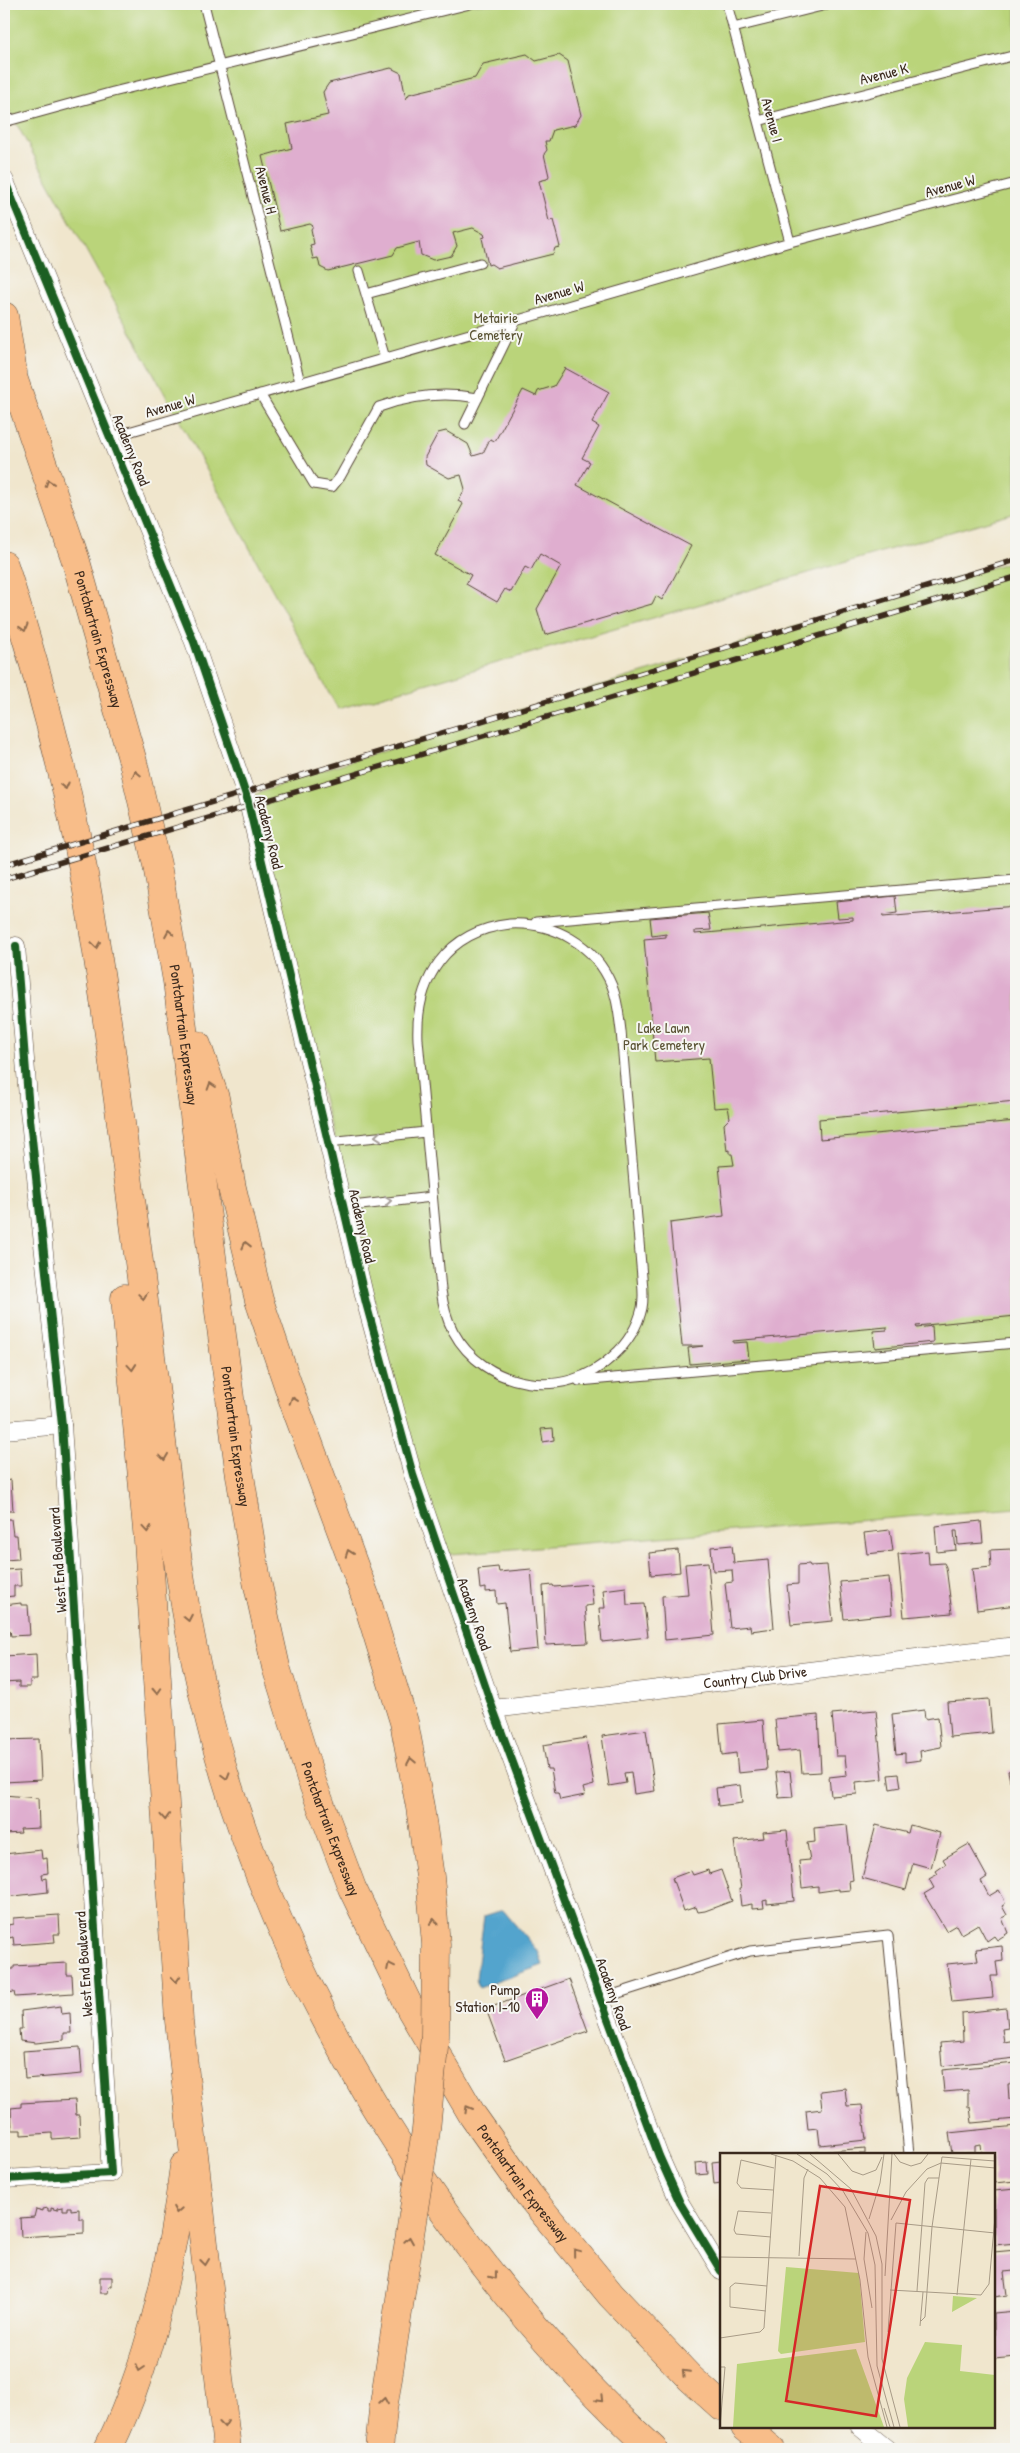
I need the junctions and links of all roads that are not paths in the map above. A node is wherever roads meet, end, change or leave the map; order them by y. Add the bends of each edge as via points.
1 (204, 4) edge
2 (470, 4) edge
3 (727, 4) edge
4 (830, 4) edge
5 (733, 28) junction
6 (1016, 55) edge
7 (220, 66) junction
8 (758, 121) junction
9 (4, 122) edge
10 (4, 179) edge
11 (1016, 183) edge
12 (790, 242) junction
13 (480, 263) dead end
14 (359, 271) dead end
15 (366, 294) junction
16 (4, 316) edge
17 (516, 320) junction
18 (385, 358) junction
19 (9, 368) edge
20 (300, 382) junction
21 (260, 394) junction
22 (478, 398) junction
23 (465, 424) dead end
24 (111, 436) junction
25 (4, 565) edge
26 (1016, 880) edge
27 (518, 924) junction
28 (16, 946) dead end
29 (177, 981) junction
30 (114, 1074) junction
31 (426, 1132) junction
32 (328, 1142) junction
33 (432, 1197) junction
34 (343, 1207) junction
35 (1016, 1343) edge
36 (564, 1382) junction
37 (62, 1425) junction
38 (4, 1430) edge
39 (1016, 1646) edge
40 (492, 1709) junction
41 (600, 1999) junction
42 (189, 2127) junction
43 (908, 2153) edge
44 (4, 2179) edge
45 (720, 2269) edge
46 (720, 2405) edge
47 (746, 2428) edge
48 (861, 2428) edge
49 (108, 2449) edge
50 (227, 2449) edge
51 (379, 2449) edge
52 (653, 2449) edge
53 (771, 2449) edge
54 (887, 2449) edge

1 - 7 lane, Avenue H
2 - 7 lane
3 - 5 lane, Avenue I
4 - 5 lane
5 - 8 lane, Avenue I
6 - 8 lane, Avenue K
7 - 9 lane
7 - 20 lane, Avenue H
8 - 12 lane, Avenue I
10 - 24 street, Academy Road
11 - 12 lane, Avenue W
12 - 17 lane, Avenue W
13 - 15 lane
14 - 15 lane
15 - 18 lane
16 - 19 highway, Pontchartrain Expressway
17 - 18 lane, Avenue W
17 - 22 lane
18 - 20 lane, Avenue W
29 -> 19 highway, Pontchartrain Expressway via 157,865 133,762 75,558
20 - 21 lane, Avenue W
21 - 22 lane via 314,484 332,487 379,407 404,398 452,393
21 - 24 lane, Avenue W
22 - 23 lane
24 - 32 street, Academy Road via 194,642 247,798
25 -> 30 highway via 28,642 66,790 94,930
26 - 27 lane
27 - 31 lane via 493,927 462,941 436,965 424,988 417,1021
27 - 36 lane via 560,932 595,958 613,987 621,1031 642,1307 628,1339 610,1359 589,1374
28 - 37 street, West End Boulevard via 29,1110
46 -> 29 highway, Pontchartrain Expressway via 611,2295 529,2195 478,2124 411,2010 348,1879 311,1779 276,1668 257,1581 239,1468
51 -> 29 highway, bridge via 426,2130 435,2036 436,1944 424,1834 404,1722 366,1598 259,1300 232,1188 215,1098
30 -> 42 highway via 124,1282 148,1540 170,1906
30 -> 52 highway via 173,1528 188,1615 204,1696 232,1795 268,1896 312,1996 349,2063 426,2185 464,2238 563,2360
31 -> 32 lane
31 - 33 lane
32 - 34 street, Academy Road
34 -> 33 lane
33 - 36 lane via 443,1305 448,1322 462,1345 488,1368 511,1380 538,1384
34 - 40 street, Academy Road via 413,1475
35 - 36 lane
37 - 38 street
37 - 44 street, West End Boulevard via 111,2173
39 - 40 street, Country Club Drive
40 - 41 street, Academy Road
41 - 43 lane via 750,1951 888,1935
41 - 45 street, Academy Road via 659,2156 680,2203
42 -> 49 highway via 180,2199 154,2327 123,2419
42 -> 50 highway
47 - 53 highway
48 - 54 street

